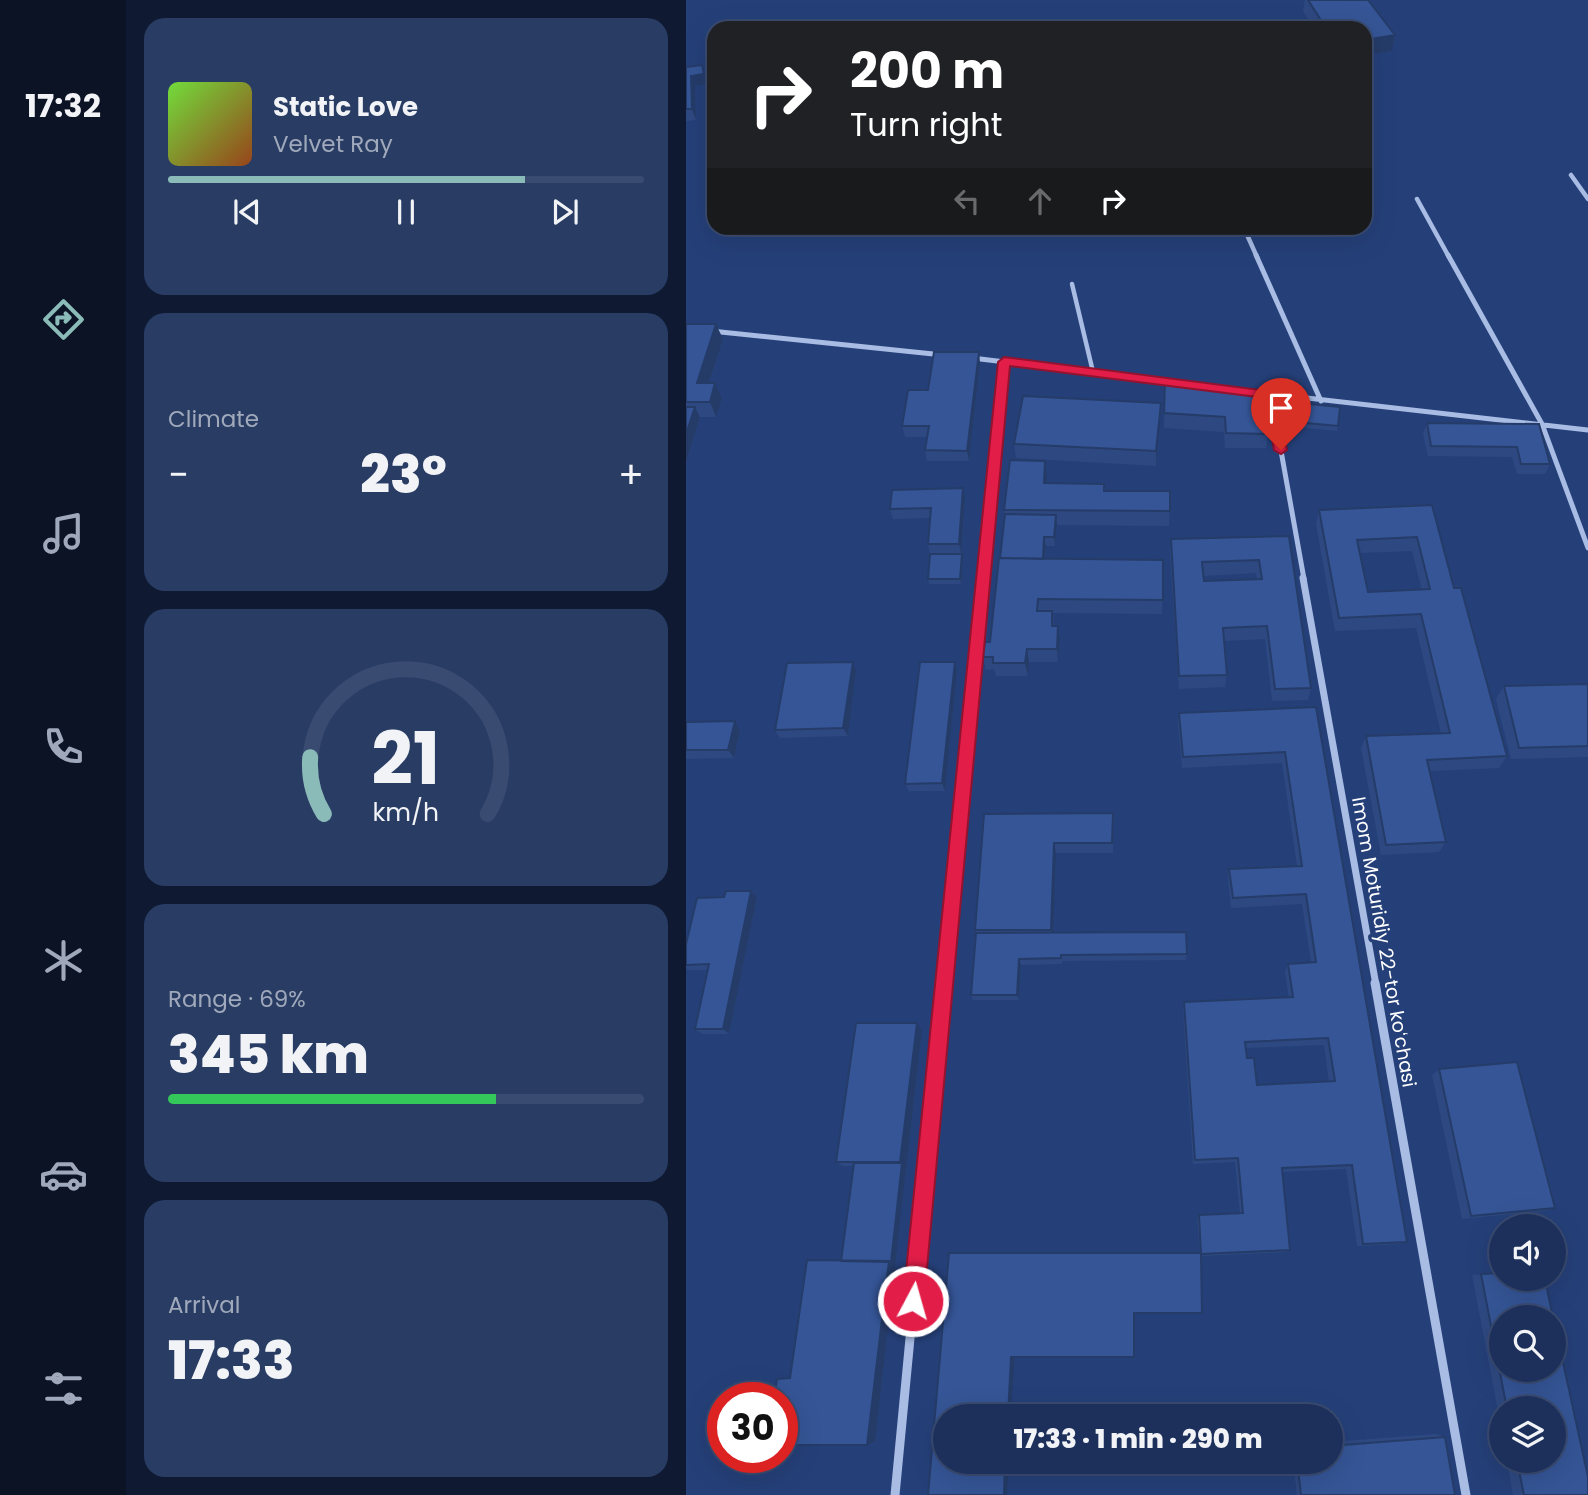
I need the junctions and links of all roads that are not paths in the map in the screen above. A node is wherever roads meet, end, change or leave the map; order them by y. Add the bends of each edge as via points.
1 (1571, 175) dead end
2 (1417, 199) dead end
3 (1588, 199) edge
4 (1247, 235) edge
5 (1072, 285) dead end
6 (700, 330) edge
7 (949, 356) edge
8 (962, 357) edge
9 (1004, 362) junction
10 (1093, 372) junction
11 (1203, 386) edge
12 (1244, 391) edge
13 (1271, 395) junction
14 (1321, 401) junction
15 (1542, 424) junction
16 (1588, 430) edge
17 (1588, 548) edge
18 (895, 1495) edge
19 (1466, 1495) edge

1 - 3 street
2 - 15 street
4 - 14 street
5 - 10 lane
6 - 7 street
8 - 9 street
9 - 10 street
9 - 18 street
10 - 11 street
12 - 13 street
13 - 14 street
13 - 19 street, Imom Moturidiy 22-tor koʻchasi
14 - 15 street
15 - 16 street
15 - 17 street

